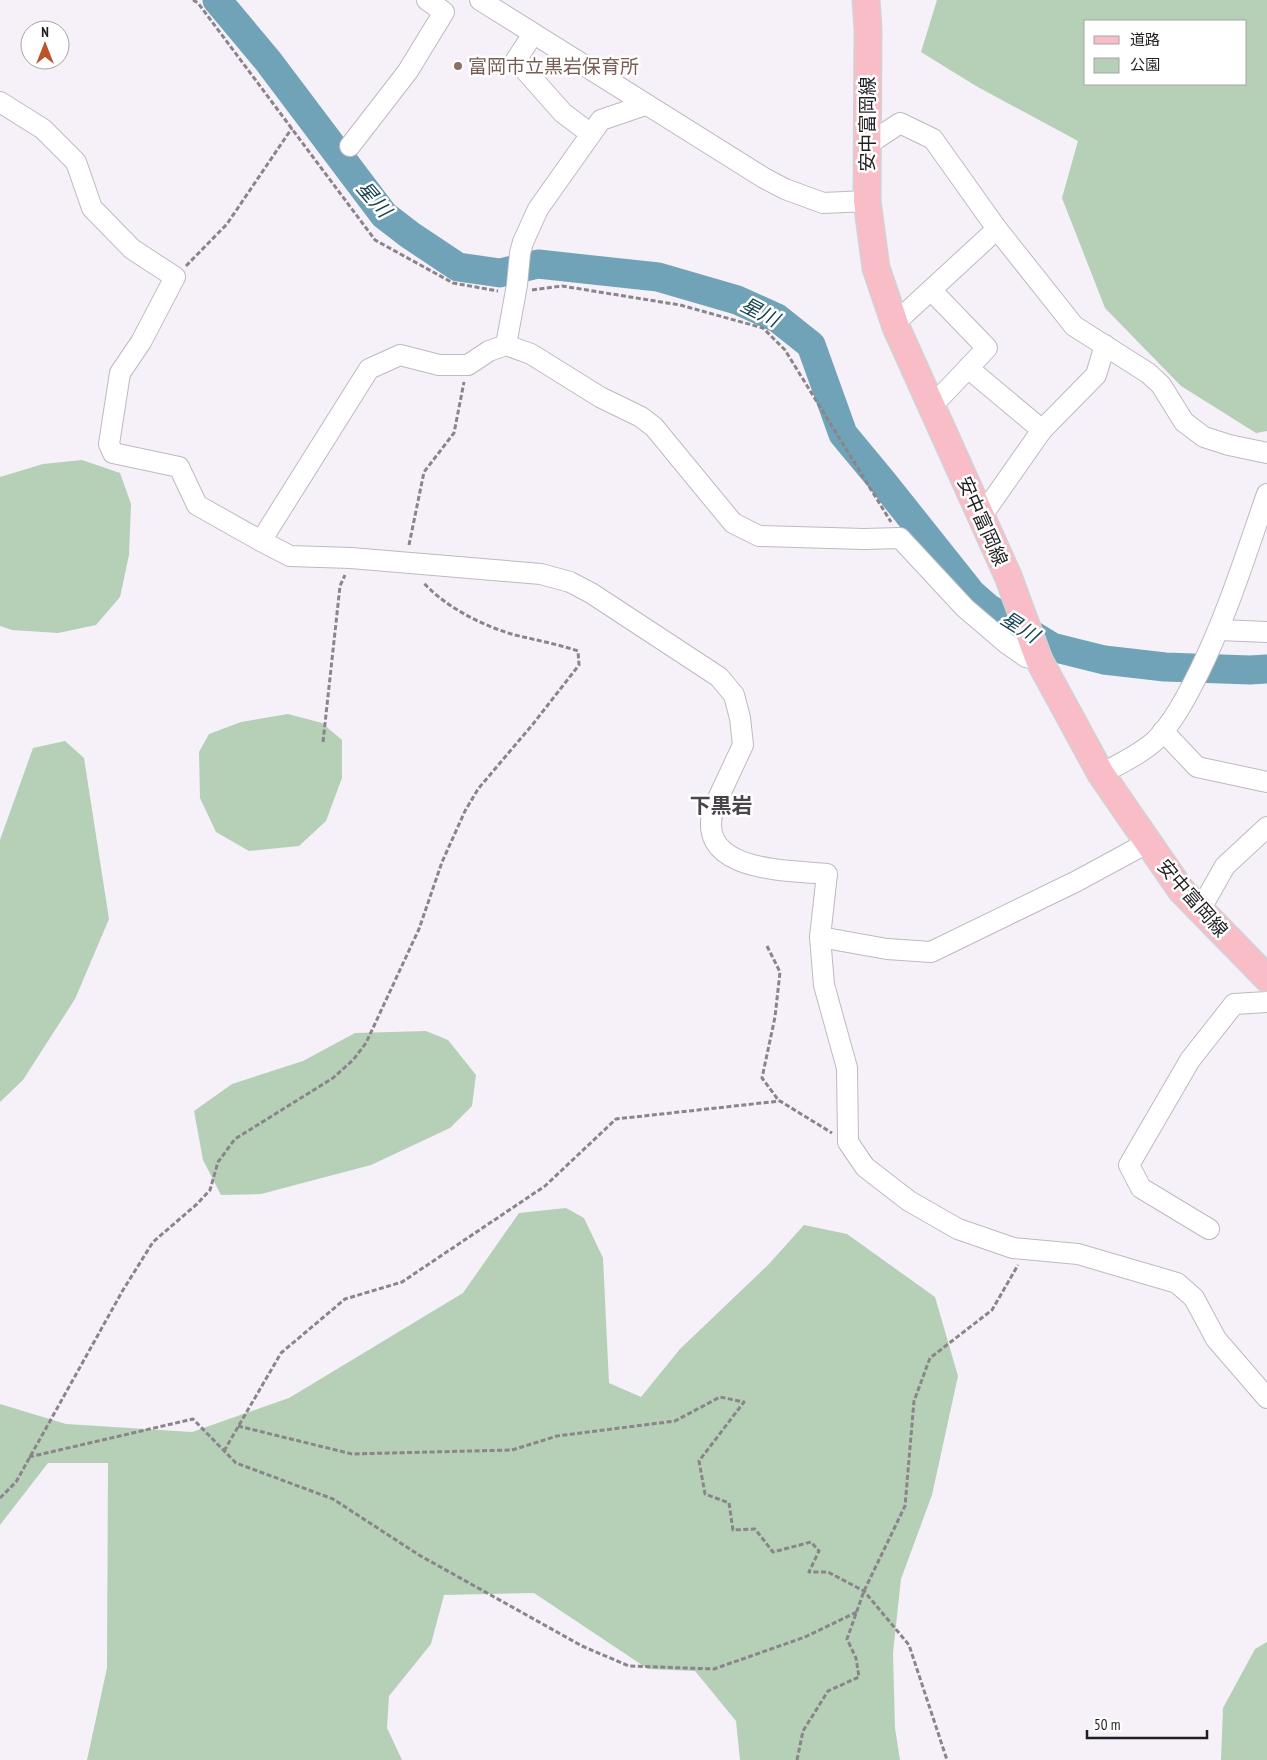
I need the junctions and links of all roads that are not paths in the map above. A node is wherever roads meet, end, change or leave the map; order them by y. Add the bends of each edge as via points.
1 (427, 0) edge
2 (866, 0) edge
3 (489, 2) edge
4 (533, 34) junction
5 (0, 102) edge
6 (645, 105) junction
7 (591, 134) junction
8 (867, 145) junction
9 (350, 146) dead end
10 (867, 201) junction
11 (997, 230) junction
12 (931, 290) junction
13 (895, 323) junction
14 (506, 345) junction
15 (1104, 345) junction
16 (968, 368) junction
17 (932, 406) junction
18 (1042, 430) junction
19 (1267, 453) edge
20 (1267, 494) edge
21 (981, 517) junction
22 (261, 541) junction
23 (1267, 632) edge
24 (1216, 636) junction
25 (1038, 657) junction
26 (1163, 731) junction
27 (1101, 774) junction
28 (1267, 782) edge
29 (1267, 827) edge
30 (1147, 843) junction
31 (1200, 910) junction
32 (820, 937) junction
33 (1267, 978) edge
34 (1267, 1002) edge
35 (1209, 1229) dead end
36 (1267, 1398) edge

1 - 9 street via 444,12 408,71
2 - 8 main road, 安中富岡線
3 - 4 street
4 - 6 street
4 - 7 street via 516,60 563,113
5 - 22 street via 43,130 63,149 76,162 92,208 132,249 175,277 141,342 120,373 109,444 113,453 179,467 197,505
6 - 7 street via 601,120
6 - 10 street via 785,189 823,203
7 - 14 street via 538,209 523,242
8 - 10 main road, 安中富岡線
8 - 11 street via 900,123 934,139
10 - 13 main road, 安中富岡線 via 876,268
11 - 12 street
11 - 15 street via 1074,326
12 - 13 street
12 - 16 street via 987,348
13 - 17 main road, 安中富岡線
14 - 22 street via 489,351 468,365 439,365 400,355 369,368
14 - 25 street via 531,354 654,426 733,523 758,536 900,538 965,608 1026,657
15 - 18 street via 1096,376
15 - 19 street via 1148,372 1162,385 1184,422 1204,437
16 - 17 street
16 - 18 street
17 - 21 main road, 安中富岡線
18 - 21 street
20 - 24 street
21 - 25 main road, 安中富岡線 via 1008,576
22 - 32 street via 290,556 541,574 570,582 719,677 734,695 743,744 714,807 711,834 724,852 750,865 826,874
23 - 24 street
24 - 26 street via 1191,688
25 - 27 main road, 安中富岡線
26 - 27 street via 1155,741
26 - 28 street via 1197,767
27 - 30 main road, 安中富岡線
29 - 31 street via 1225,866
30 - 31 main road, 安中富岡線
30 - 32 street via 931,952 887,949
31 - 33 main road, 安中富岡線
32 - 36 street via 824,985 847,1068 848,1142 865,1167 909,1201 958,1229 1013,1248 1078,1254 1177,1283 1194,1298 1216,1339
34 - 35 street via 1234,1004 1190,1060 1129,1165 1141,1188

